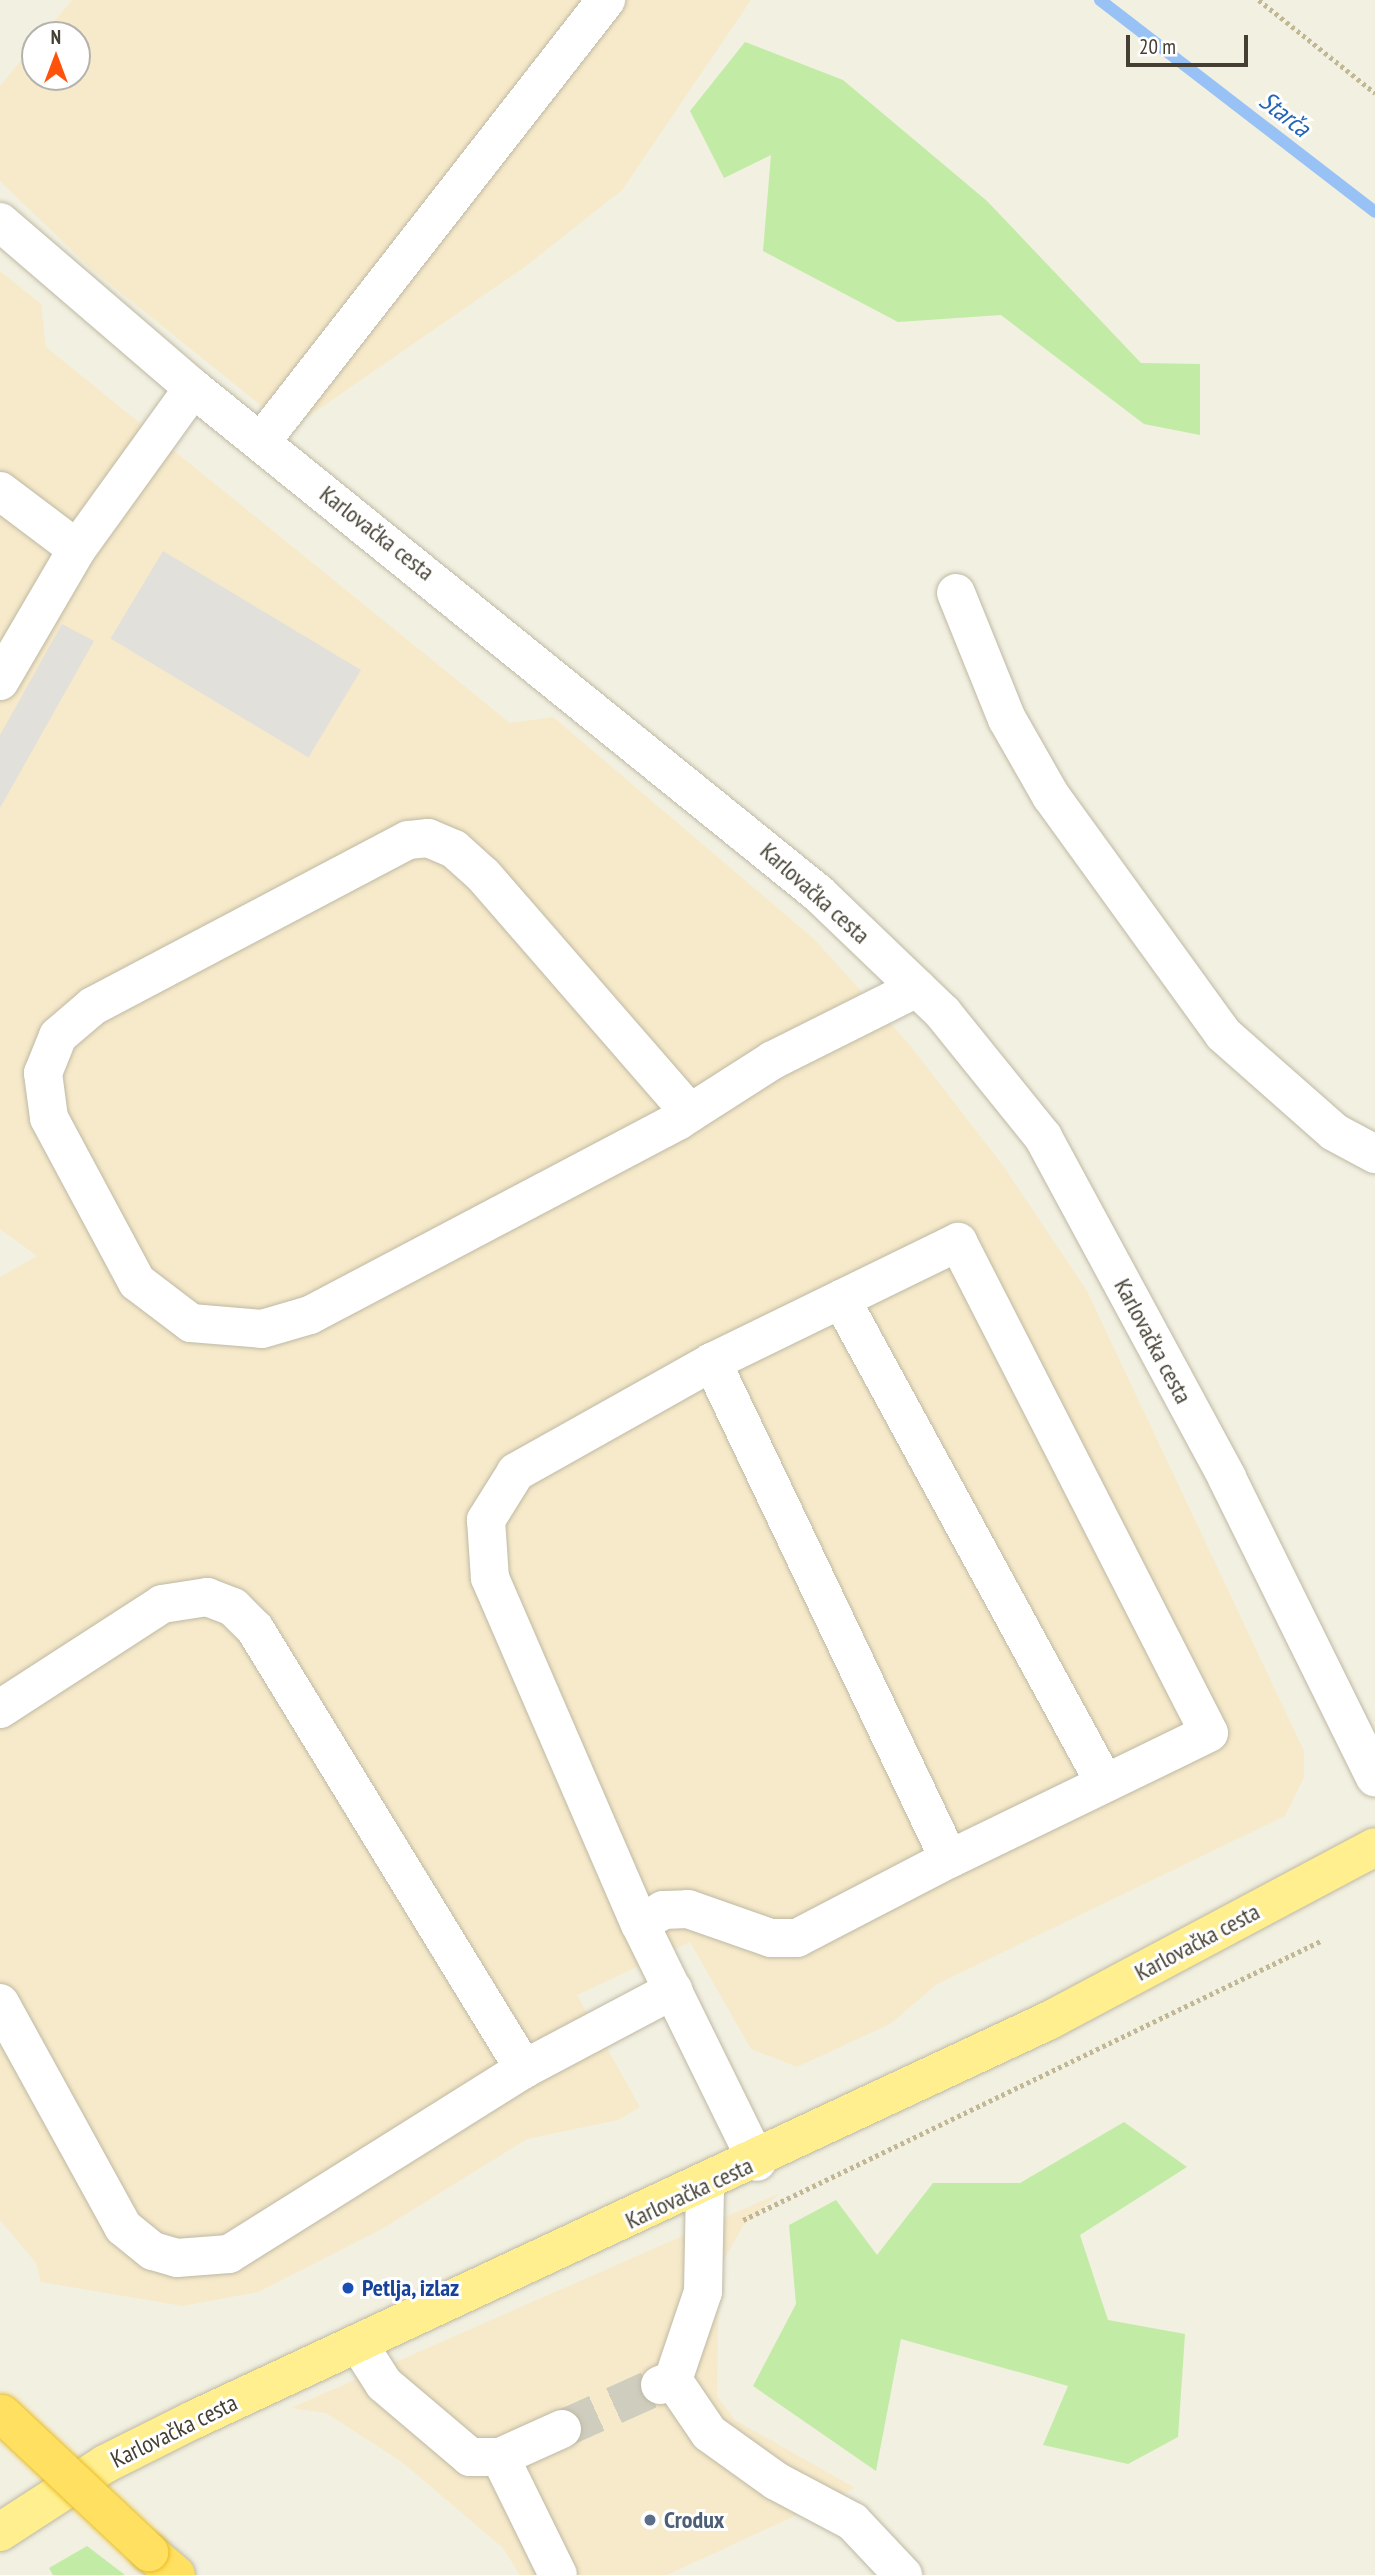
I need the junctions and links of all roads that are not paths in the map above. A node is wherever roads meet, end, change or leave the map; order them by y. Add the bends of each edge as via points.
1 (599, 2) edge
2 (0, 222) edge
3 (193, 388) junction
4 (261, 442) junction
5 (0, 491) edge
6 (78, 550) junction
7 (956, 593) dead end
8 (0, 681) edge
9 (918, 988) junction
10 (690, 1113) junction
11 (1375, 1154) edge
12 (841, 1299) junction
13 (712, 1362) junction
14 (0, 1709) edge
15 (1375, 1777) edge
16 (1104, 1782) junction
17 (1375, 1847) edge
18 (949, 1859) junction
19 (640, 1924) junction
20 (673, 1990) junction
21 (0, 2003) edge
22 (524, 2069) junction
23 (757, 2162) junction
24 (705, 2186) junction
25 (359, 2345) junction
26 (1, 2412) edge
27 (562, 2429) tunnel mouth
28 (500, 2457) junction
29 (0, 2532) edge
30 (163, 2564) edge
31 (558, 2575) edge
32 (903, 2575) edge

1 - 4 street
2 - 3 street, Karlovačka cesta
3 - 4 street, Karlovačka cesta
3 - 6 street
4 - 9 street, Karlovačka cesta via 797,876
5 - 6 street
6 - 8 street
7 - 11 street via 1007,719 1051,796 1223,1034 1334,1132
9 - 10 street via 774,1060
9 - 15 street, Karlovačka cesta via 1042,1137 1227,1478
10 - 10 street via 310,1315 262,1329 214,1330 168,1310 137,1282 49,1118 43,1073 58,1036 93,1006 408,841 428,838 475,867
12 - 13 street
12 - 16 street
12 - 16 street via 958,1242 1209,1733
13 - 18 street
13 - 19 street via 516,1472 486,1520 490,1578
14 - 22 street via 162,1604 207,1597 233,1607 255,1629
16 - 18 street
17 - 23 main road, Karlovačka cesta via 1048,2021
18 - 19 street via 797,1938 771,1938 688,1909 663,1910
19 - 20 street
20 - 22 street
20 - 23 street
21 - 22 street via 123,2227 153,2251 177,2258 229,2255
23 - 24 main road, Karlovačka cesta
24 - 25 main road, Karlovačka cesta
24 - 32 street via 708,2237 703,2292 667,2382 709,2433 776,2481 853,2522
25 - 28 street via 384,2384 439,2433 470,2457
25 - 29 main road, Karlovačka cesta via 105,2464
26 - 30 highway, bridge
27 - 28 street
28 - 31 street

